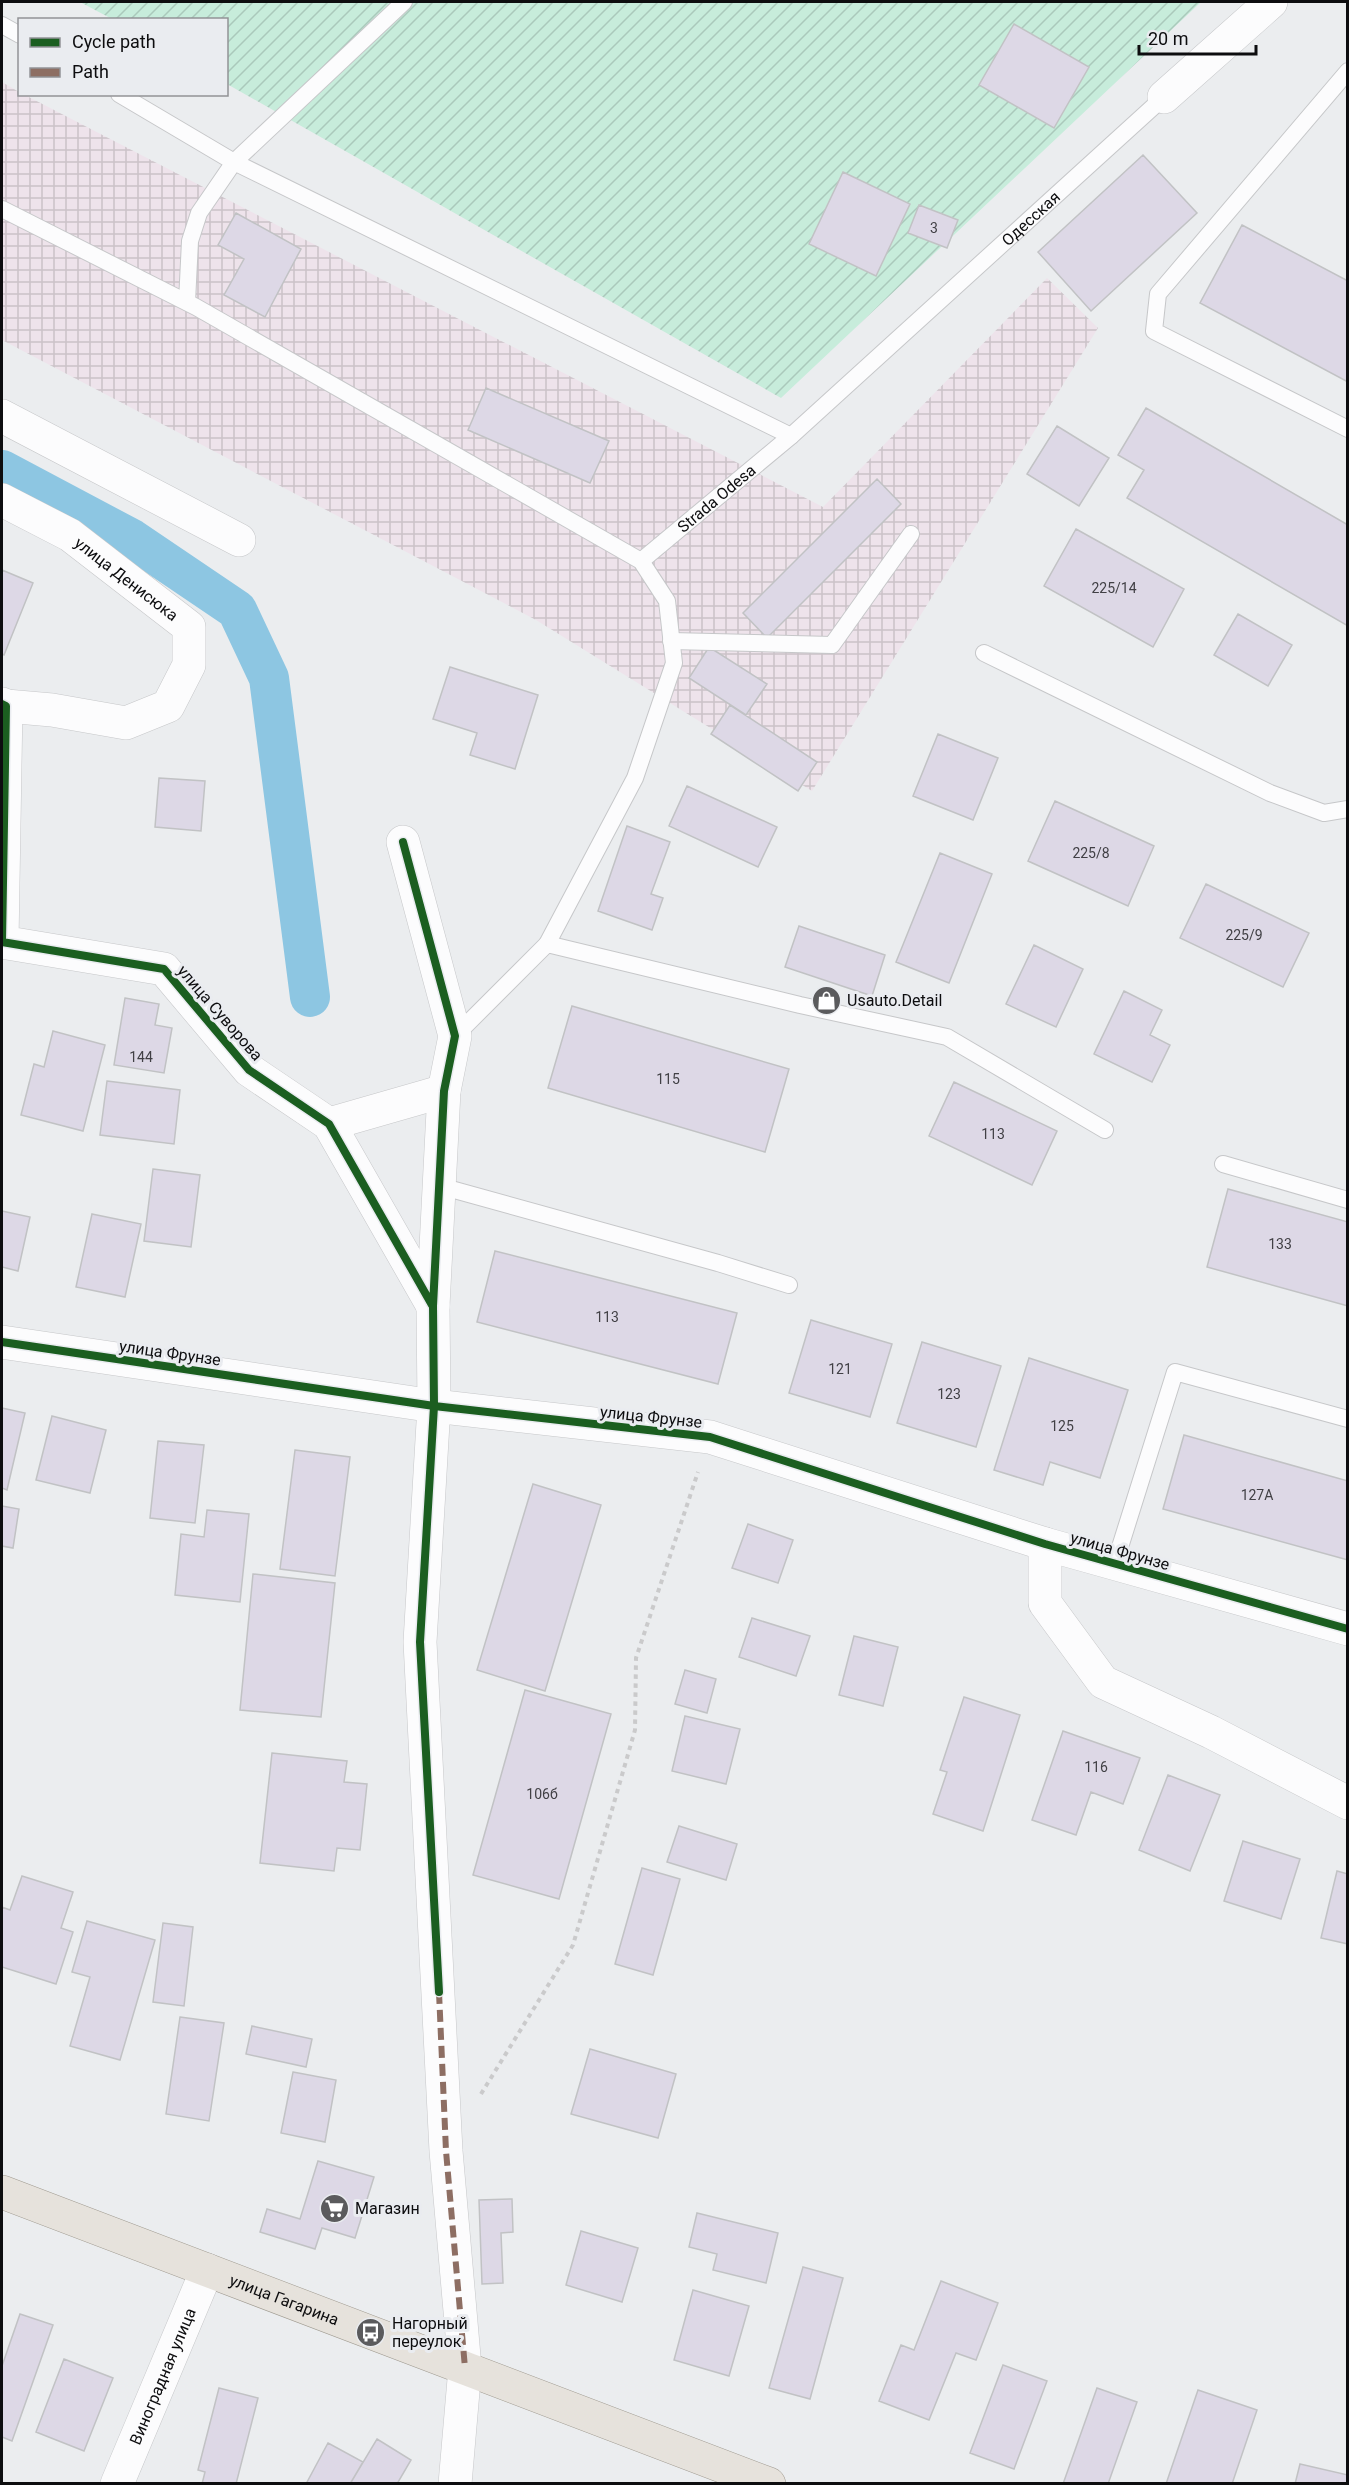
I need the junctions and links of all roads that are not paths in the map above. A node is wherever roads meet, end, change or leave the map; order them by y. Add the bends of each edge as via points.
1 (404, 2) edge
2 (1270, 2) edge
3 (2, 25) edge
4 (18, 34) edge
5 (1347, 71) edge
6 (122, 96) edge
7 (1164, 97) joint
8 (234, 162) junction
9 (2, 209) edge
10 (187, 302) junction
11 (2, 416) edge
12 (1347, 429) edge
13 (791, 436) junction
14 (2, 500) edge
15 (911, 534) dead end
16 (239, 540) dead end
17 (640, 561) junction
18 (671, 641) junction
19 (984, 653) dead end
20 (4, 705) edge
21 (1347, 809) edge
22 (403, 842) dead end
23 (547, 944) junction
24 (454, 1036) junction
25 (444, 1091) junction
26 (329, 1124) junction
27 (1105, 1130) dead end
28 (1223, 1164) dead end
29 (440, 1186) junction
30 (1347, 1200) edge
31 (789, 1285) dead end
32 (433, 1306) junction
33 (2, 1341) edge
34 (434, 1406) junction
35 (1347, 1419) edge
36 (1045, 1544) junction
37 (1114, 1563) junction
38 (1347, 1629) edge
39 (1347, 1803) edge
40 (2, 2192) edge
41 (207, 2270) junction
42 (465, 2368) junction
43 (117, 2484) edge
44 (455, 2484) edge
45 (769, 2484) edge

1 - 8 lane
2 - 7 street, Одесская
3 - 4 lane
5 - 12 lane via 1158,294 1154,331
6 - 8 lane
7 - 13 lane, Одесская
8 - 10 lane via 199,213 190,242
8 - 13 lane
9 - 10 lane
10 - 17 lane
11 - 16 street
13 - 17 lane, Strada Odesa
14 - 20 street, улица Денисюка via 70,535 189,627 189,665 168,706 126,723
15 - 18 lane via 832,645
17 - 18 lane via 667,601
18 - 23 lane via 674,663 635,778
19 - 21 lane via 1270,793 1324,813
20 - 26 street, улица Суворова via 2,942 164,969 249,1070
22 - 24 street
23 - 24 lane
23 - 27 lane via 947,1038
24 - 25 street
25 - 26 street
25 - 29 street
26 - 32 street, улица Суворова
28 - 30 lane
29 - 31 lane
29 - 32 street
32 - 34 street
33 - 34 street, улица Фрунзе
34 - 36 street, улица Фрунзе via 710,1437
34 - 42 street via 420,1642 446,2151
35 - 37 lane via 1175,1372
36 - 37 street, улица Фрунзе
36 - 39 street, улица Фрунзе via 1045,1603 1104,1682
37 - 38 street, улица Фрунзе
40 - 41 main road, улица Гагарина
41 - 42 main road, улица Гагарина
41 - 43 street, Виноградная улица
42 - 44 street
42 - 45 main road, улица Гагарина

